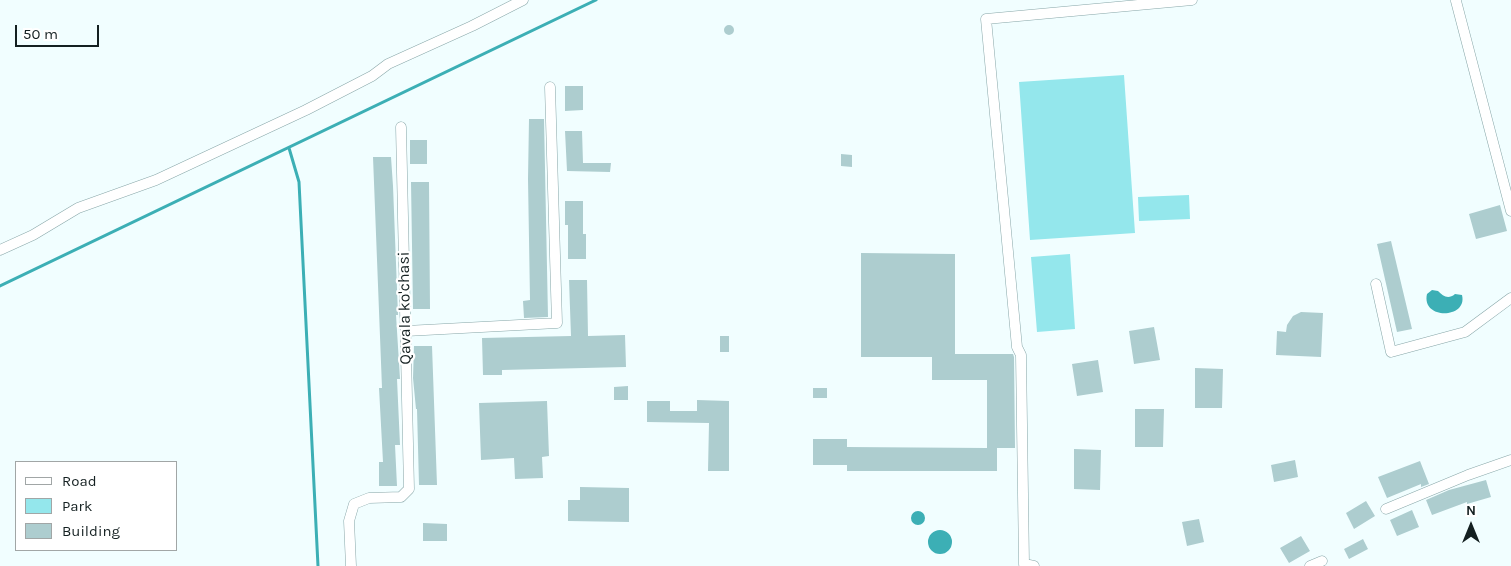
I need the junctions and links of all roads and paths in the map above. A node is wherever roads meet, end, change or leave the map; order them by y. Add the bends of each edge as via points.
1 (522, 0) edge
2 (1192, 0) edge
3 (1456, 1) dead end
4 (550, 87) dead end
5 (401, 127) dead end
6 (1511, 211) edge
7 (0, 250) edge
8 (1376, 284) dead end
9 (1511, 298) edge
10 (406, 331) junction
11 (1511, 460) edge
12 (1386, 509) dead end
13 (1322, 561) dead end
14 (350, 566) edge
15 (1034, 566) edge
16 (1310, 566) edge

1 - 7 street via 388,64 372,76 306,110 156,180 78,208
2 - 15 street via 986,20 1017,347 1021,356 1024,564
3 - 6 street
4 - 10 street via 558,323
5 - 10 street, Qavala ko'chasi
8 - 9 street via 1391,352 1465,332
10 - 14 street, Qavala ko'chasi via 409,489 401,497 368,498 354,504 349,521
11 - 12 street via 1468,474
13 - 16 street

